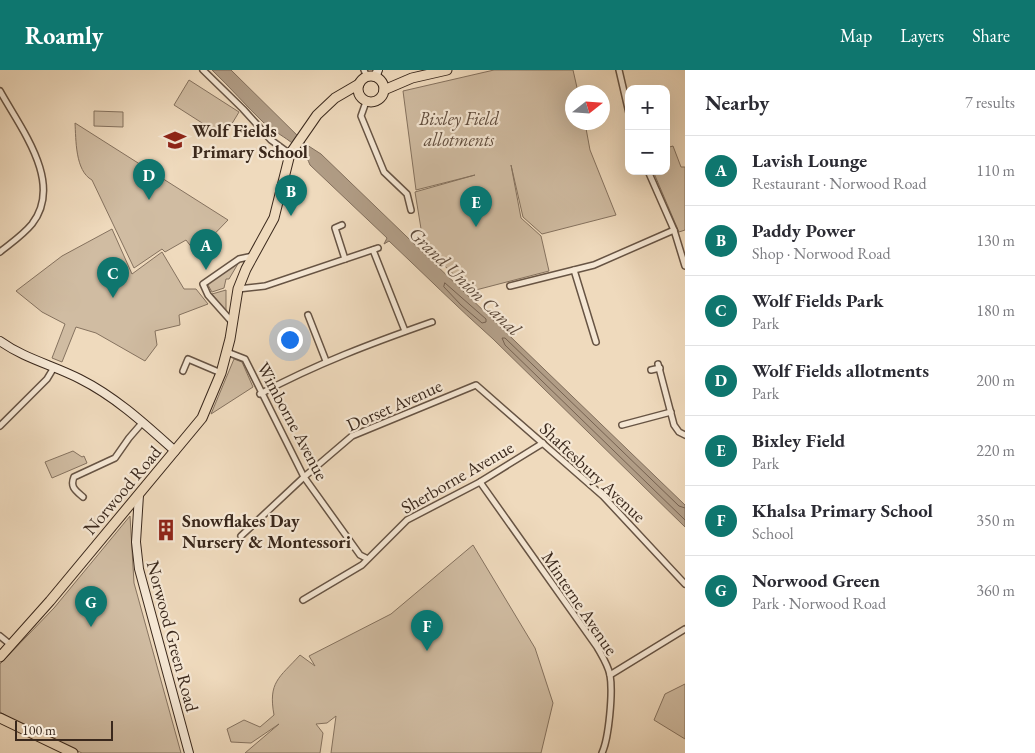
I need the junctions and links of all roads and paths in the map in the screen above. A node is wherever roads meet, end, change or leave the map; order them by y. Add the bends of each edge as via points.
1 (203, 70) edge
2 (446, 70) edge
3 (620, 70) edge
4 (371, 73) edge
5 (359, 84) junction
6 (384, 90) junction
7 (0, 91) edge
8 (625, 94) edge
9 (366, 102) junction
10 (291, 153) junction
11 (650, 175) edge
12 (411, 210) dead end
13 (342, 225) dead end
14 (674, 230) junction
15 (0, 252) edge
16 (253, 256) junction
17 (346, 259) junction
18 (685, 266) edge
19 (574, 270) junction
20 (510, 286) dead end
21 (238, 289) junction
22 (308, 315) dead end
23 (232, 322) junction
24 (432, 322) dead end
25 (405, 331) junction
26 (0, 341) edge
27 (596, 342) dead end
28 (227, 352) junction
29 (326, 361) junction
30 (53, 369) junction
31 (651, 370) dead end
32 (183, 371) dead end
33 (221, 374) junction
34 (476, 385) joint
35 (260, 394) junction
36 (671, 412) junction
37 (142, 423) junction
38 (622, 425) dead end
39 (0, 426) edge
40 (685, 435) edge
41 (543, 443) junction
42 (176, 451) junction
43 (304, 477) junction
44 (480, 482) junction
45 (138, 495) junction
46 (82, 497) dead end
47 (240, 536) dead end
48 (366, 558) junction
49 (685, 584) edge
50 (303, 600) dead end
51 (685, 630) edge
52 (0, 636) edge
53 (11, 645) junction
54 (0, 657) edge
55 (610, 675) junction
56 (0, 718) edge
57 (602, 751) edge
58 (73, 753) edge
59 (189, 753) edge
60 (609, 753) edge

1 - 10 street via 274,144
2 - 6 main road via 412,78
3 - 8 street
4 - 5 main road
4 - 6 main road via 382,82
5 - 9 main road via 358,93
5 - 10 main road, Norwood Road via 335,98 317,114
6 - 9 main road via 377,101
7 - 15 street via 41,167 45,190 39,213 32,223
9 - 12 street via 362,116 384,172 407,194
10 - 16 main road, Norwood Road via 274,218
11 - 14 street
13 - 17 street via 335,228
14 - 18 street
14 - 19 street
16 - 21 main road, Norwood Road
16 - 23 street via 239,259 203,284 208,296
17 - 21 street via 265,286
17 - 25 street via 375,249
19 - 20 street
19 - 27 street
21 - 23 main road, Norwood Road
22 - 29 street
23 - 28 main road, Norwood Road
24 - 25 street
25 - 29 street
26 - 30 street via 18,354
28 - 33 main road, Norwood Road
28 - 35 street, Wimborne Avenue via 245,359
29 - 35 street
30 - 37 street via 79,378 103,392
30 - 39 street
31 - 36 street via 659,366
32 - 33 street via 188,359
33 - 42 main road, Norwood Road via 202,418
34 - 41 street, Shaftesbury Avenue
34 - 43 street, Dorset Avenue via 352,436
35 - 43 street, Wimborne Avenue
36 - 38 street
36 - 40 street via 679,432
37 - 42 street
37 - 46 street via 115,458 74,476 74,489
41 - 44 street, Sherborne Avenue
41 - 49 street, Shaftesbury Avenue via 603,496
42 - 45 main road, Norwood Road
43 - 47 street, Dorset Avenue
43 - 48 street, Wimborne Avenue via 360,555
44 - 48 street, Sherborne Avenue via 406,520
44 - 55 street, Minterne Avenue via 597,647
45 - 53 main road, Norwood Road
45 - 59 street, Norwood Green Road via 136,542 139,569
48 - 50 street, Sherborne Avenue via 362,565
51 - 55 street
52 - 53 street
53 - 54 main road, Norwood Road
55 - 57 street, Minterne Avenue via 611,691
56 - 58 main road
57 - 60 street

